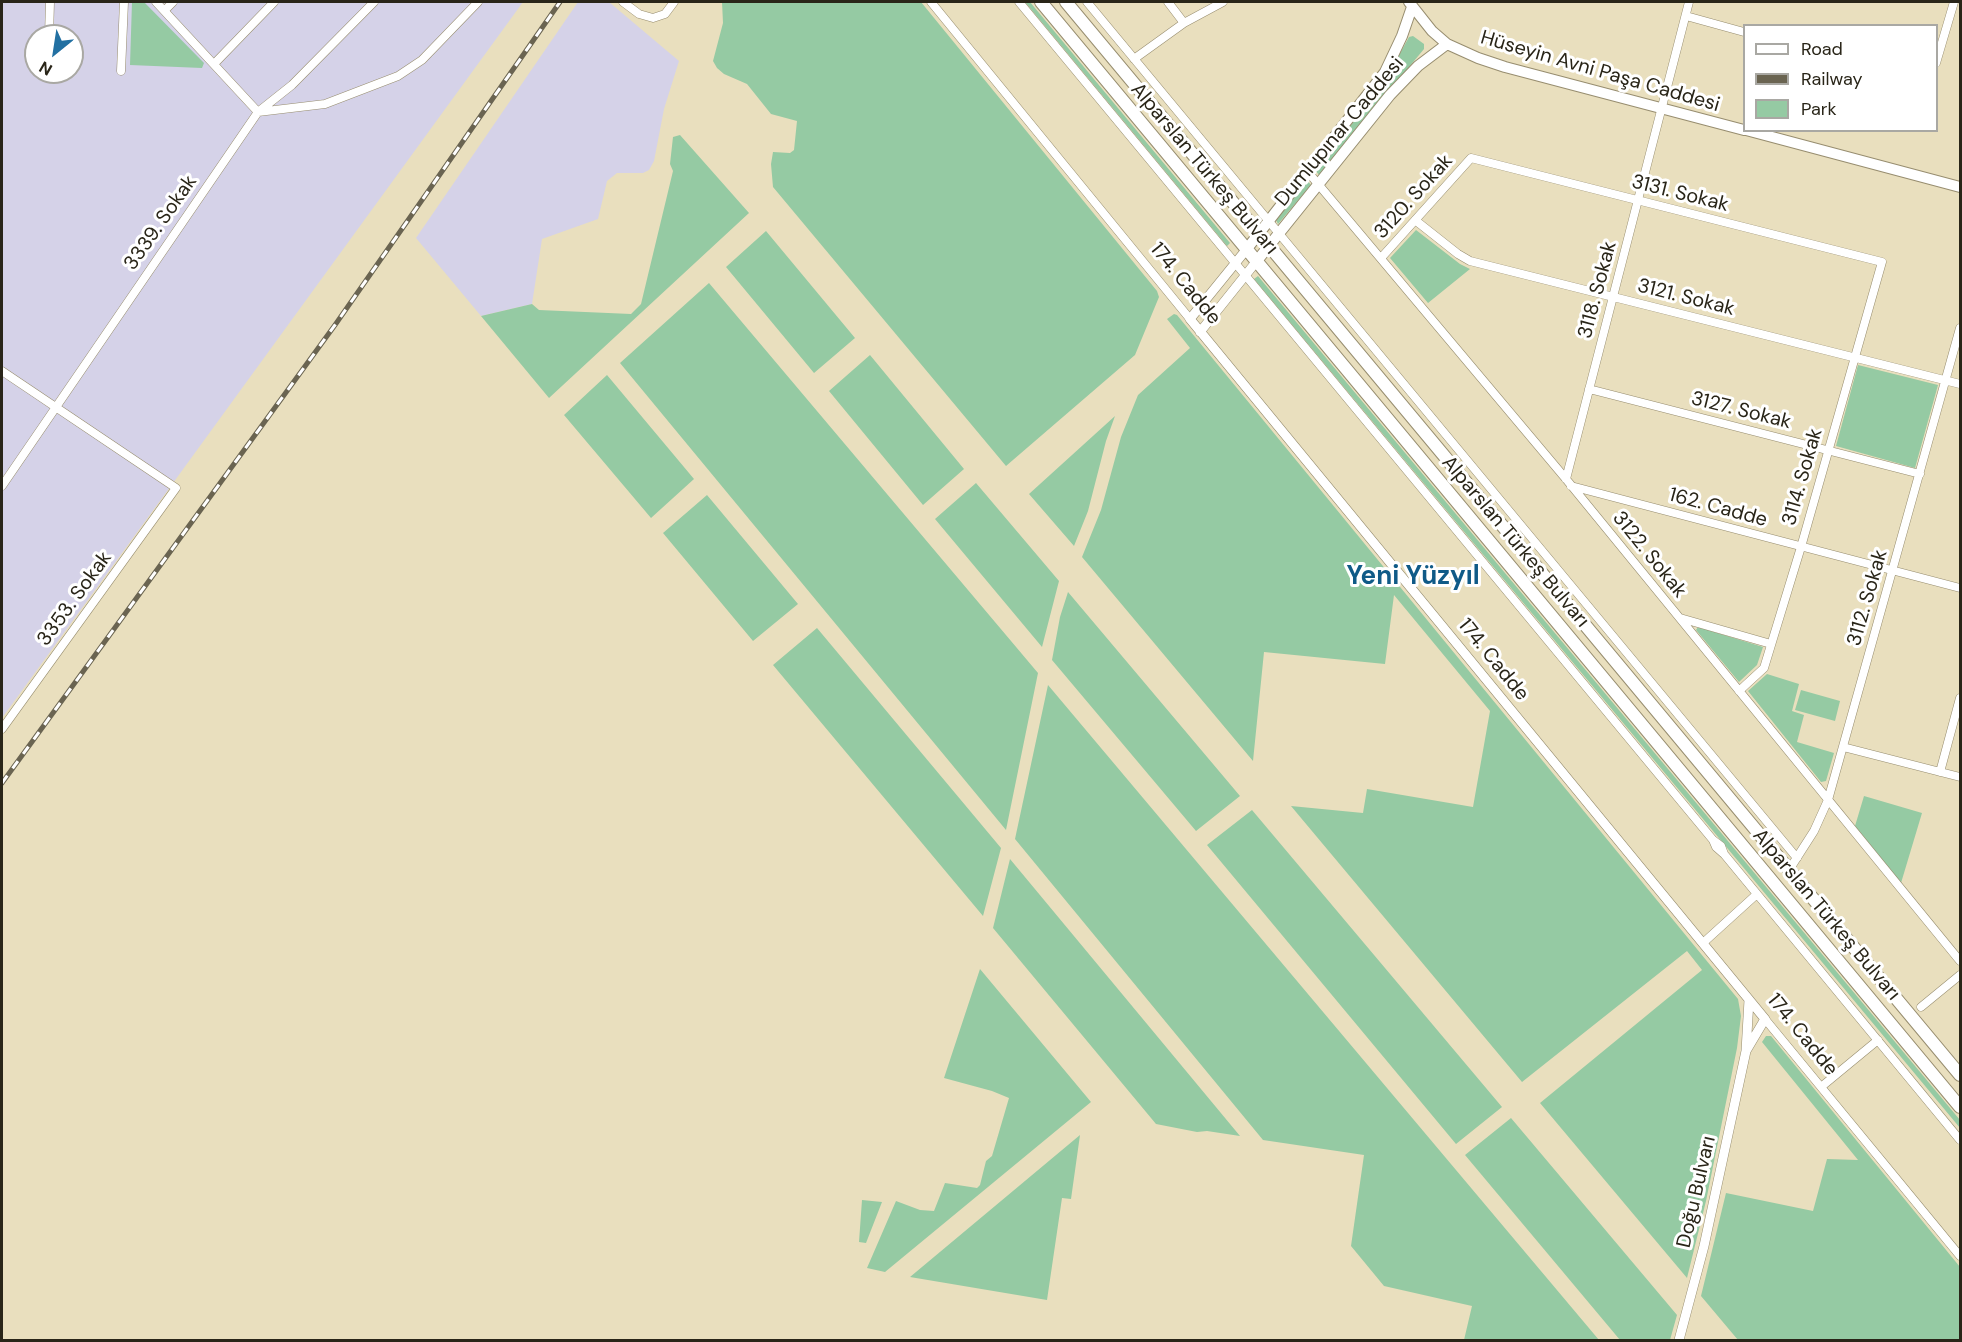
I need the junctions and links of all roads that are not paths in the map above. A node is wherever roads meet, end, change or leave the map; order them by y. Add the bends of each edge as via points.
1 (50, 2) edge
2 (124, 2) edge
3 (156, 2) edge
4 (173, 2) edge
5 (274, 2) edge
6 (375, 2) edge
7 (478, 2) edge
8 (623, 2) edge
9 (674, 2) edge
10 (931, 2) edge
11 (1019, 2) edge
12 (1041, 2) edge
13 (1066, 2) edge
14 (1087, 2) edge
15 (1168, 2) edge
16 (1223, 2) edge
17 (1689, 2) edge
18 (1954, 2) edge
19 (1410, 3) edge
20 (165, 10) junction
21 (1686, 16) junction
22 (1184, 23) junction
23 (49, 24) edge
24 (1743, 32) edge
25 (1447, 44) junction
26 (1938, 56) edge
27 (1134, 59) junction
28 (214, 64) junction
29 (121, 71) dead end
30 (1662, 108) junction
31 (258, 112) junction
32 (1743, 129) edge
33 (1753, 132) edge
34 (1471, 158) joint
35 (1308, 172) junction
36 (1318, 184) junction
37 (1960, 187) edge
38 (1638, 201) junction
39 (1415, 220) junction
40 (1269, 221) junction
41 (1279, 233) junction
42 (1259, 234) junction
43 (1269, 246) junction
44 (1246, 250) junction
45 (1381, 258) junction
46 (1256, 262) junction
47 (1882, 262) joint
48 (1235, 264) junction
49 (1245, 276) junction
50 (1613, 297) junction
51 (1190, 319) junction
52 (1960, 328) edge
53 (1200, 332) junction
54 (1855, 358) junction
55 (2, 371) edge
56 (1946, 381) junction
57 (1960, 384) edge
58 (1589, 389) junction
59 (55, 407) junction
60 (1828, 450) junction
61 (1920, 474) junction
62 (1569, 483) junction
63 (2, 486) edge
64 (1801, 547) junction
65 (1893, 571) junction
66 (1960, 588) edge
67 (1678, 617) junction
68 (1771, 644) junction
69 (1739, 691) junction
70 (1960, 698) edge
71 (2, 712) edge
72 (10, 717) junction
73 (2, 729) edge
74 (1843, 747) junction
75 (1940, 772) junction
76 (1960, 777) edge
77 (1828, 800) junction
78 (1797, 858) junction
79 (1789, 870) junction
80 (1757, 894) junction
81 (1703, 943) junction
82 (1960, 962) edge
83 (1960, 975) edge
84 (1749, 999) junction
85 (1921, 1007) dead end
86 (1765, 1018) junction
87 (1878, 1040) junction
88 (1746, 1051) junction
89 (1960, 1075) edge
90 (1821, 1087) junction
91 (1960, 1107) edge
92 (1960, 1140) edge
93 (1960, 1256) edge
94 (1679, 1341) edge

1 - 23 street
2 - 29 street
3 - 20 street
4 - 20 street
5 - 28 street
6 - 31 street, 3339. Sokak via 292,85
7 - 31 street via 422,60 398,76 325,104
8 - 9 street via 639,14 653,18 665,14
10 - 51 street, 174. Cadde
11 - 48 street
12 - 44 highway, Alparslan Türkeş Bulvarı
13 - 42 highway, Alparslan Türkeş Bulvarı
14 - 27 street
15 - 22 street
16 - 22 street
17 - 21 street, 3118. Sokak
18 - 26 street
19 - 25 main road, Dumlupınar Caddesi
19 - 35 main road, Dumlupınar Caddesi via 1385,72
20 - 28 street
21 - 24 street
21 - 30 street, 3118. Sokak
22 - 27 street
25 - 30 main road, Hüseyin Avni Paşa Caddesi via 1505,67
25 - 36 main road, Dumlupınar Caddesi via 1390,95
27 - 40 street
28 - 31 street
30 - 32 main road, Hüseyin Avni Paşa Caddesi
30 - 38 street, 3118. Sokak
31 - 59 street, 3339. Sokak
33 - 37 main road, Hüseyin Avni Paşa Caddesi
34 - 38 street, 3131. Sokak
34 - 39 street, 3120. Sokak
35 - 36 street, 3122. Sokak
35 - 40 main road, Dumlupınar Caddesi
36 - 41 main road, Dumlupınar Caddesi
36 - 45 street, 3122. Sokak
38 - 47 street, 3131. Sokak
38 - 50 street, 3118. Sokak
39 - 45 street, 3120. Sokak
39 - 50 street, 3121. Sokak via 1470,261
40 - 41 street
40 - 42 main road, Dumlupınar Caddesi
41 - 43 main road, Dumlupınar Caddesi
41 - 78 street
42 - 43 highway, Alparslan Türkeş Bulvarı
42 - 44 main road, Dumlupınar Caddesi
43 - 46 main road, Dumlupınar Caddesi
43 - 79 highway, Alparslan Türkeş Bulvarı
44 - 46 highway, Alparslan Türkeş Bulvarı
44 - 48 street
45 - 62 street, 3122. Sokak
46 - 49 street
46 - 91 highway, Alparslan Türkeş Bulvarı
47 - 54 street, 3114. Sokak
48 - 49 street
48 - 51 street
49 - 53 street
49 - 80 street
50 - 54 street, 3121. Sokak
50 - 58 street, 3118. Sokak
51 - 53 street, 174. Cadde
52 - 56 street, 3112. Sokak
53 - 81 street, 174. Cadde
54 - 56 street, 3121. Sokak
54 - 60 street, 3114. Sokak
55 - 59 street
56 - 57 street, 3121. Sokak
56 - 61 street, 3112. Sokak
58 - 60 street, 3127. Sokak
58 - 62 street, 3118. Sokak
59 - 63 street, 3339. Sokak
59 - 72 street, 3353. Sokak via 176,488
60 - 61 street, 3127. Sokak
60 - 64 street, 3114. Sokak
61 - 65 street, 3112. Sokak
62 - 64 street, 162. Cadde
62 - 67 street, 3122. Sokak
64 - 65 street, 162. Cadde
64 - 68 street, 3114. Sokak
65 - 66 street, 162. Cadde
65 - 74 street, 3112. Sokak
67 - 68 street
67 - 69 street, 3122. Sokak
68 - 69 street, 3114. Sokak via 1764,668
69 - 77 street, 3122. Sokak
70 - 75 street
71 - 72 street
72 - 73 street, 3353. Sokak
74 - 75 street
74 - 77 street, 3112. Sokak
75 - 76 street
77 - 78 street, 3112. Sokak
77 - 82 street, 3122. Sokak
78 - 79 street, 3112. Sokak
79 - 89 highway, Alparslan Türkeş Bulvarı
80 - 81 street
80 - 87 street
81 - 84 street, 174. Cadde
83 - 85 street
84 - 86 street, 174. Cadde
84 - 88 street, Doğu Bulvarı
86 - 88 street, Doğu Bulvarı
86 - 90 street, 174. Cadde
87 - 90 street
87 - 92 street
88 - 94 street, Doğu Bulvarı
90 - 93 street, 174. Cadde

